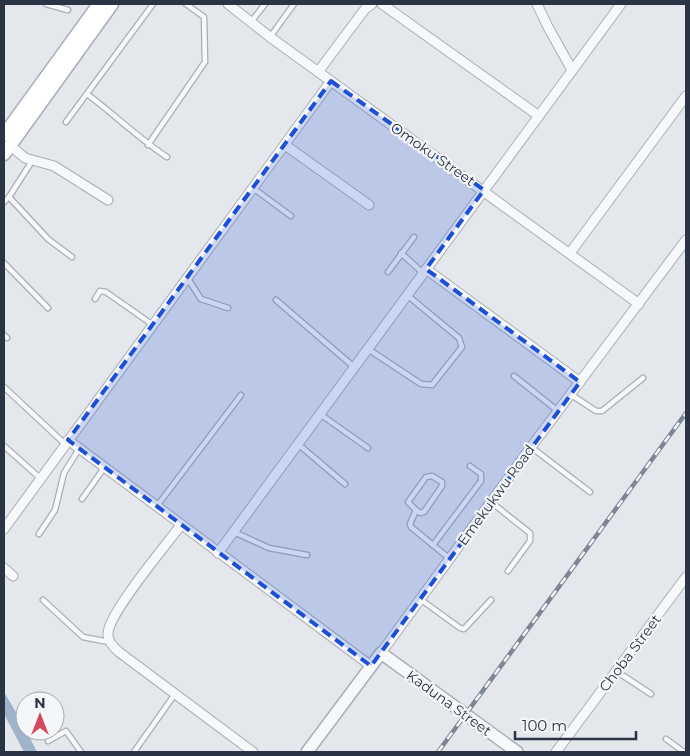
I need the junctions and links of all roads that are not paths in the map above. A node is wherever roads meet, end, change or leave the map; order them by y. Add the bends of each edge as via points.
1 (46, 4) edge
2 (99, 4) edge
3 (112, 4) edge
4 (153, 4) edge
5 (186, 4) edge
6 (228, 4) edge
7 (265, 4) edge
8 (294, 4) edge
9 (372, 4) edge
10 (382, 4) edge
11 (537, 4) edge
12 (621, 4) edge
13 (68, 10) dead end
14 (251, 22) junction
15 (270, 37) junction
16 (572, 70) junction
17 (318, 72) junction
18 (331, 81) junction
19 (86, 94) junction
20 (686, 96) edge
21 (539, 116) junction
22 (66, 122) dead end
23 (6, 145) edge
24 (148, 145) junction
25 (285, 145) junction
26 (167, 157) dead end
27 (32, 161) junction
28 (253, 188) junction
29 (484, 190) junction
30 (10, 197) junction
31 (108, 200) dead end
32 (4, 202) edge
33 (369, 205) dead end
34 (292, 216) dead end
35 (414, 237) dead end
36 (686, 240) edge
37 (401, 253) junction
38 (570, 253) junction
39 (72, 257) dead end
40 (4, 263) edge
41 (425, 271) junction
42 (388, 272) dead end
43 (187, 278) junction
44 (407, 295) junction
45 (95, 300) dead end
46 (276, 300) dead end
47 (639, 304) junction
48 (48, 308) dead end
49 (228, 308) dead end
50 (152, 325) junction
51 (368, 349) junction
52 (354, 367) junction
53 (514, 376) dead end
54 (643, 378) dead end
55 (580, 382) junction
56 (4, 387) edge
57 (570, 394) junction
58 (241, 395) dead end
59 (558, 411) junction
60 (320, 414) junction
61 (66, 442) junction
62 (298, 444) junction
63 (4, 446) edge
64 (531, 447) junction
65 (368, 448) dead end
66 (79, 449) junction
67 (470, 466) dead end
68 (104, 468) junction
69 (40, 478) junction
70 (345, 484) dead end
71 (590, 492) dead end
72 (82, 499) dead end
73 (492, 502) junction
74 (156, 507) junction
75 (416, 510) junction
76 (181, 525) junction
77 (4, 529) edge
78 (234, 532) junction
79 (39, 534) dead end
80 (433, 545) junction
81 (218, 553) junction
82 (306, 555) dead end
83 (450, 559) junction
84 (4, 568) edge
85 (508, 571) dead end
86 (13, 576) dead end
87 (686, 577) edge
88 (420, 599) junction
89 (43, 600) dead end
90 (491, 600) dead end
91 (110, 642) junction
92 (381, 653) junction
93 (371, 666) junction
94 (616, 671) junction
95 (175, 694) junction
96 (651, 694) dead end
97 (65, 732) edge
98 (666, 739) dead end
99 (81, 752) edge
100 (134, 752) edge
101 (253, 752) edge
102 (307, 752) edge
103 (517, 752) edge
104 (556, 752) edge
105 (684, 752) edge

1 - 13 lane
2 - 23 main road
3 - 23 main road
4 - 19 lane
5 - 24 lane via 204,18 204,62
6 - 14 street, Omoku Street
7 - 14 lane
8 - 15 lane
9 - 17 street
10 - 21 street
11 - 16 street
12 - 16 street
14 - 15 street, Omoku Street
15 - 17 street, Omoku Street
16 - 21 street
17 - 18 street, Omoku Street
18 - 25 street
18 - 29 street, Omoku Street
19 - 22 lane
19 - 24 lane
20 - 38 street
21 - 29 street
23 - 27 street
24 - 26 lane
25 - 28 street
25 - 33 street
27 - 30 lane
27 - 31 street via 54,166
28 - 34 lane
28 - 43 street
29 - 38 street, Omoku Street
29 - 41 street
30 - 32 lane
30 - 39 lane via 48,239
35 - 37 lane
36 - 47 street, Emekukwu Road
37 - 41 lane
37 - 42 lane
38 - 47 street, Omoku Street
40 - 48 lane
41 - 44 street
41 - 55 street
43 - 49 lane via 201,299
43 - 50 street
44 - 51 street
44 - 51 lane via 459,338 462,347 428,386
45 - 50 lane via 100,291 106,292
46 - 52 lane
47 - 55 street, Emekukwu Road
50 - 61 street
51 - 52 street
52 - 60 street
53 - 59 lane
54 - 57 lane via 602,411 596,411
55 - 57 street, Emekukwu Road
56 - 61 lane
57 - 59 street, Emekukwu Road
58 - 74 lane
59 - 64 street, Emekukwu Road
60 - 62 street
60 - 65 lane
61 - 66 street
61 - 69 street
62 - 70 lane
62 - 78 street
63 - 69 lane
64 - 71 lane
64 - 73 street, Emekukwu Road
66 - 68 street
66 - 79 lane via 64,473 57,506
67 - 80 lane via 481,474 481,481
68 - 72 lane
68 - 74 street
69 - 77 street
73 - 83 street, Emekukwu Road
73 - 85 lane via 530,533 530,541
74 - 76 street
75 - 75 lane via 408,502 426,477 432,476 442,482 424,512
75 - 80 lane via 411,527
76 - 81 street
76 - 91 street via 114,616 107,635
78 - 81 street
78 - 82 lane via 268,548
80 - 83 lane
81 - 93 street
83 - 88 street, Emekukwu Road
84 - 86 street
87 - 94 street, Choba Street
88 - 90 lane via 464,629
88 - 92 street, Emekukwu Road
89 - 91 lane via 83,638
91 - 95 street
92 - 93 street, Emekukwu Road
92 - 103 street, Kaduna Street
93 - 102 street, Emekukwu Road
94 - 96 lane
94 - 104 street, Choba Street
95 - 100 lane
95 - 101 street
97 - 99 lane
98 - 105 lane

